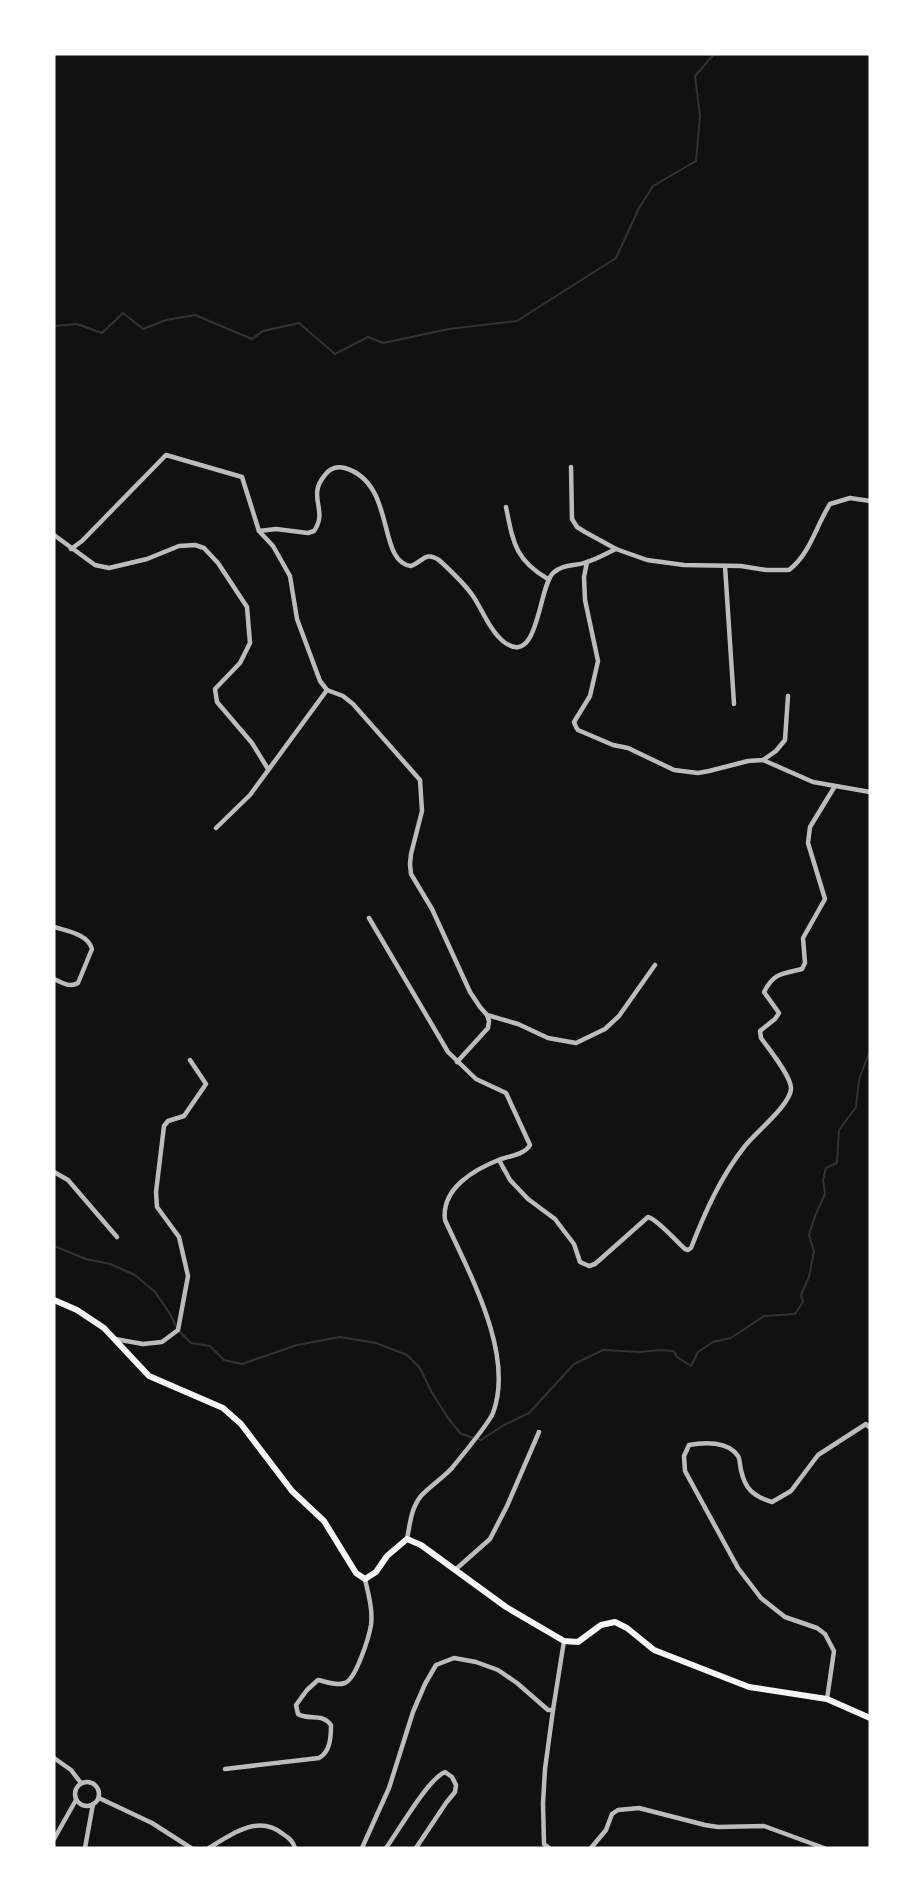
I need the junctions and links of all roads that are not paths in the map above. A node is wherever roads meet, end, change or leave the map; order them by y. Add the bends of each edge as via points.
1 (571, 467) dead end
2 (870, 501) edge
3 (506, 507) dead end
4 (259, 531) junction
5 (54, 535) edge
6 (71, 549) junction
7 (616, 549) junction
8 (587, 562) junction
9 (725, 566) junction
10 (548, 579) junction
11 (327, 690) junction
12 (788, 696) dead end
13 (734, 704) dead end
14 (763, 760) junction
15 (268, 769) junction
16 (835, 786) junction
17 (870, 792) edge
18 (216, 828) dead end
19 (369, 918) dead end
20 (54, 927) edge
21 (655, 965) dead end
22 (54, 979) edge
23 (487, 1015) junction
24 (190, 1060) dead end
25 (456, 1062) junction
26 (500, 1160) junction
27 (54, 1172) edge
28 (117, 1237) dead end
29 (54, 1300) edge
30 (113, 1338) junction
31 (870, 1428) edge
32 (540, 1432) dead end
33 (407, 1539) junction
34 (455, 1570) junction
35 (365, 1579) junction
36 (564, 1641) junction
37 (827, 1699) junction
38 (553, 1710) junction
39 (870, 1718) edge
40 (54, 1758) edge
41 (225, 1769) dead end
42 (81, 1782) junction
43 (99, 1798) junction
44 (76, 1800) junction
45 (93, 1804) junction
46 (54, 1839) edge
47 (85, 1848) edge
48 (191, 1848) edge
49 (209, 1848) edge
50 (296, 1848) edge
51 (362, 1848) edge
52 (386, 1848) edge
53 (416, 1848) edge
54 (549, 1848) edge
55 (591, 1848) edge
56 (824, 1848) edge

1 - 7 street via 572,519 577,527
2 - 9 street via 850,498 830,504 803,557 789,570
3 - 10 street via 513,541 522,559
4 - 6 street via 242,477 166,455
4 - 10 street via 314,531 320,521 316,497 320,481 330,469 338,467 361,477 375,491 389,541 403,563 411,566 427,556 439,560 472,594 505,643 520,646 528,642
4 - 11 street via 273,546 290,576 297,619
5 - 6 street
6 - 15 street via 95,566 109,568 179,546 195,545 204,548 218,563 247,607 250,643 240,663 215,689 217,702 252,743
7 - 8 street
7 - 9 street via 647,560
8 - 10 street via 570,564
8 - 14 street via 585,600 598,662 590,696 575,718 576,728 685,772
9 - 13 street
11 - 15 street
11 - 23 street via 353,704 420,780 422,811 411,854 411,874 470,992
12 - 14 street via 785,740
14 - 16 street via 813,782
15 - 18 street via 250,795
16 - 17 street
16 - 26 street via 808,834 825,899 803,938 805,963 802,969 771,980 764,992 779,1013 760,1031 761,1038 792,1090 722,1179 691,1248 685,1249 648,1216 595,1264 580,1262 574,1244 555,1219 510,1180
19 - 25 street
20 - 22 street via 83,937 92,949 78,983 67,985
21 - 23 street via 619,1016 604,1029 576,1043 548,1038
23 - 25 street via 488,1028
24 - 30 street via 206,1084 184,1116 164,1126 156,1192 157,1207 179,1237 188,1276 178,1330 162,1342 144,1344
25 - 26 street via 476,1079 506,1093 530,1145 526,1151
26 - 33 street via 474,1172 455,1187 444,1209 445,1220 494,1339 499,1376 497,1398 492,1415 451,1469 416,1505
27 - 28 street via 68,1180
29 - 30 main road via 77,1310
30 - 35 main road via 149,1376 223,1408 241,1424 292,1491 324,1521 356,1573
31 - 37 street via 866,1424 818,1455 791,1491 772,1502 757,1497 746,1486 738,1456 728,1447 703,1442 689,1446 684,1456 685,1471 738,1568 761,1598 786,1617 825,1634 834,1651
32 - 34 street via 490,1539
33 - 34 main road
33 - 35 main road
34 - 36 main road via 506,1607
35 - 41 street via 371,1625 354,1675 345,1683 318,1680 296,1705 301,1717 327,1719 332,1725 325,1755
36 - 37 main road via 578,1641 601,1625 615,1622 654,1650 749,1687
36 - 38 street
37 - 39 main road
38 - 51 street via 498,1670 454,1658 436,1665 413,1712 389,1788
38 - 54 street via 543,1803 544,1844
40 - 42 street
42 - 43 street via 93,1783
42 - 44 street via 76,1788
43 - 45 street
43 - 48 street via 152,1823
44 - 45 street via 82,1805
44 - 46 street
45 - 47 street
49 - 50 street via 258,1824 278,1829
52 - 53 street via 427,1789 445,1772 456,1785 455,1792
55 - 56 street via 606,1830 612,1814 639,1808 718,1827 765,1826

